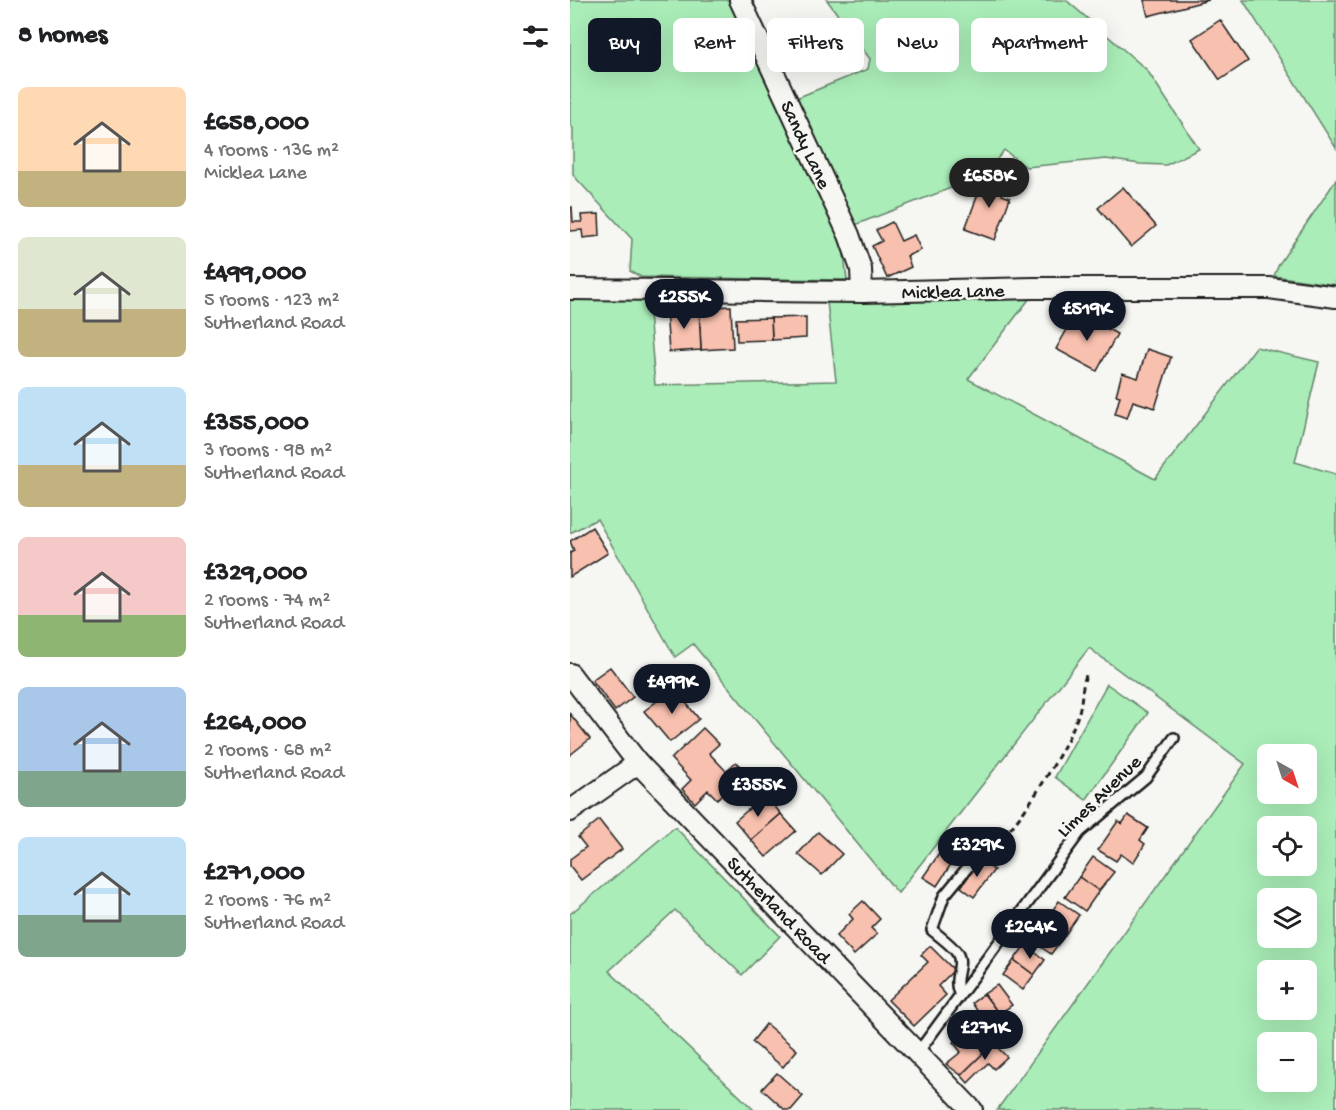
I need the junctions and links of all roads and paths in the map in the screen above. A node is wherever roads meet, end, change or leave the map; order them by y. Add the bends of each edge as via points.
1 (740, 0) edge
2 (570, 289) edge
3 (862, 292) junction
4 (1336, 297) edge
5 (1088, 671) dead end
6 (570, 674) edge
7 (1174, 738) dead end
8 (638, 763) junction
9 (570, 811) edge
10 (1001, 837) joint
11 (960, 994) junction
12 (919, 1051) junction
13 (972, 1110) edge

1 - 3 street, Sandy Lane via 849,235 861,268
2 - 3 street, Micklea Lane
3 - 4 street, Micklea Lane via 1269,288
5 - 10 path via 1080,712 1068,735 1035,797
6 - 8 street, Sutherland Road
7 - 11 lane, Limes Avenue via 1146,777 1080,832
8 - 9 street
8 - 12 street, Sutherland Road
10 - 11 lane via 972,862 945,896 932,930 956,951 960,961 955,983
11 - 12 lane, Limes Avenue
12 - 13 street, Sutherland Road

